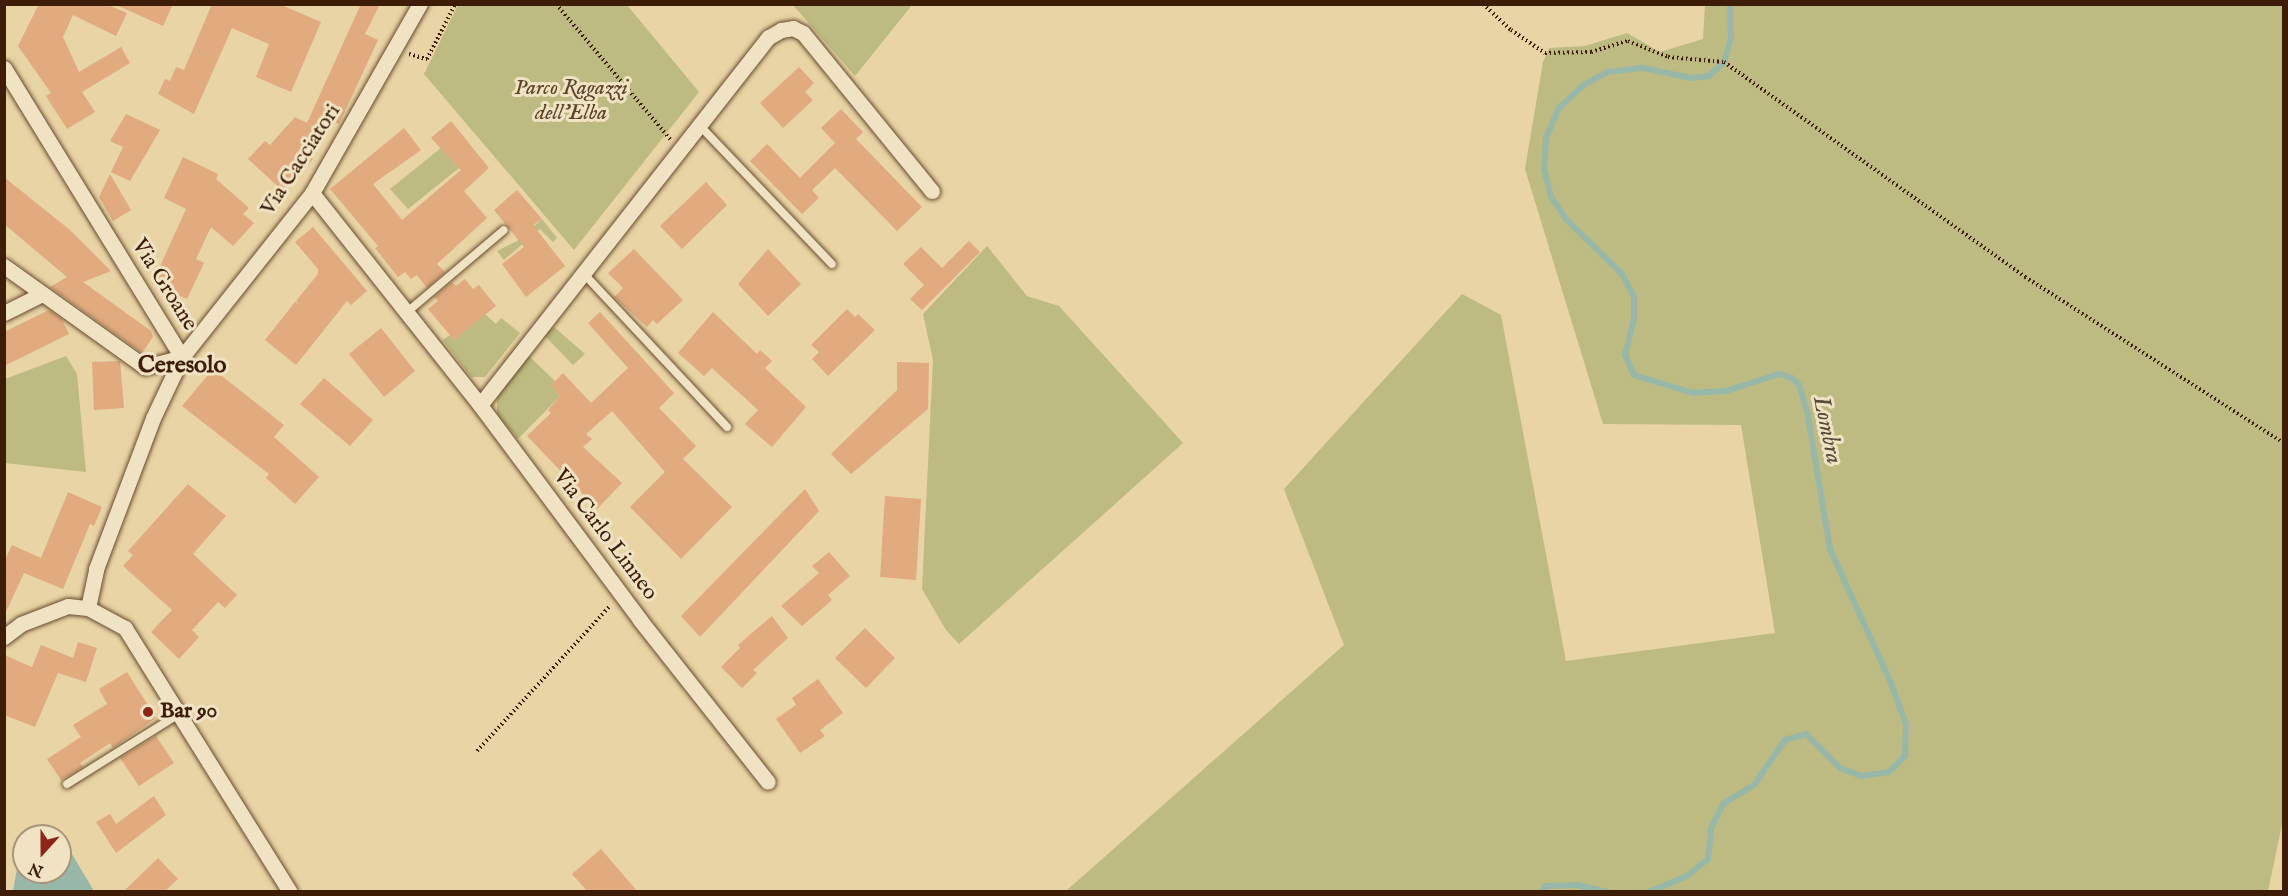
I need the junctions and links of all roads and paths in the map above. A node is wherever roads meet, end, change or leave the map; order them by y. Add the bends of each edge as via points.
1 (420, 4) edge
2 (455, 4) edge
3 (556, 4) edge
4 (1483, 4) edge
5 (396, 48) junction
6 (4, 69) edge
7 (699, 126) junction
8 (681, 150) junction
9 (932, 192) dead end
10 (312, 193) junction
11 (504, 230) dead end
12 (832, 264) dead end
13 (4, 266) edge
14 (582, 272) junction
15 (42, 294) junction
16 (4, 313) edge
17 (406, 313) junction
18 (182, 357) junction
19 (480, 405) junction
20 (727, 427) dead end
21 (2283, 443) edge
22 (621, 594) junction
23 (88, 608) junction
24 (4, 638) edge
25 (180, 713) junction
26 (477, 751) dead end
27 (768, 782) dead end
28 (67, 784) dead end
29 (290, 891) edge

1 - 5 street, Via Cacciatori
2 - 5 path via 427,59
3 - 8 path
4 - 21 path via 1510,30 1545,53 1591,52 1628,40 1668,57 1724,62 2025,277
5 - 10 street, Via Cacciatori
6 - 18 street, Via Groane
7 - 8 street
7 - 9 street via 769,37 793,27 803,33
7 - 12 lane
8 - 14 street
10 - 17 street, Via Carlo Linneo
10 - 18 street, Via Cacciatori
11 - 17 lane
13 - 15 street
14 - 19 street
14 - 20 lane
15 - 16 street
15 - 18 street via 146,367
17 - 19 street, Via Carlo Linneo
18 - 23 street, Via Groane via 153,418 96,569
19 - 22 street, Via Carlo Linneo
22 - 26 path
22 - 27 street, Via Carlo Linneo
23 - 24 street via 50,611 21,624
23 - 25 street via 124,628
25 - 28 lane
25 - 29 street

